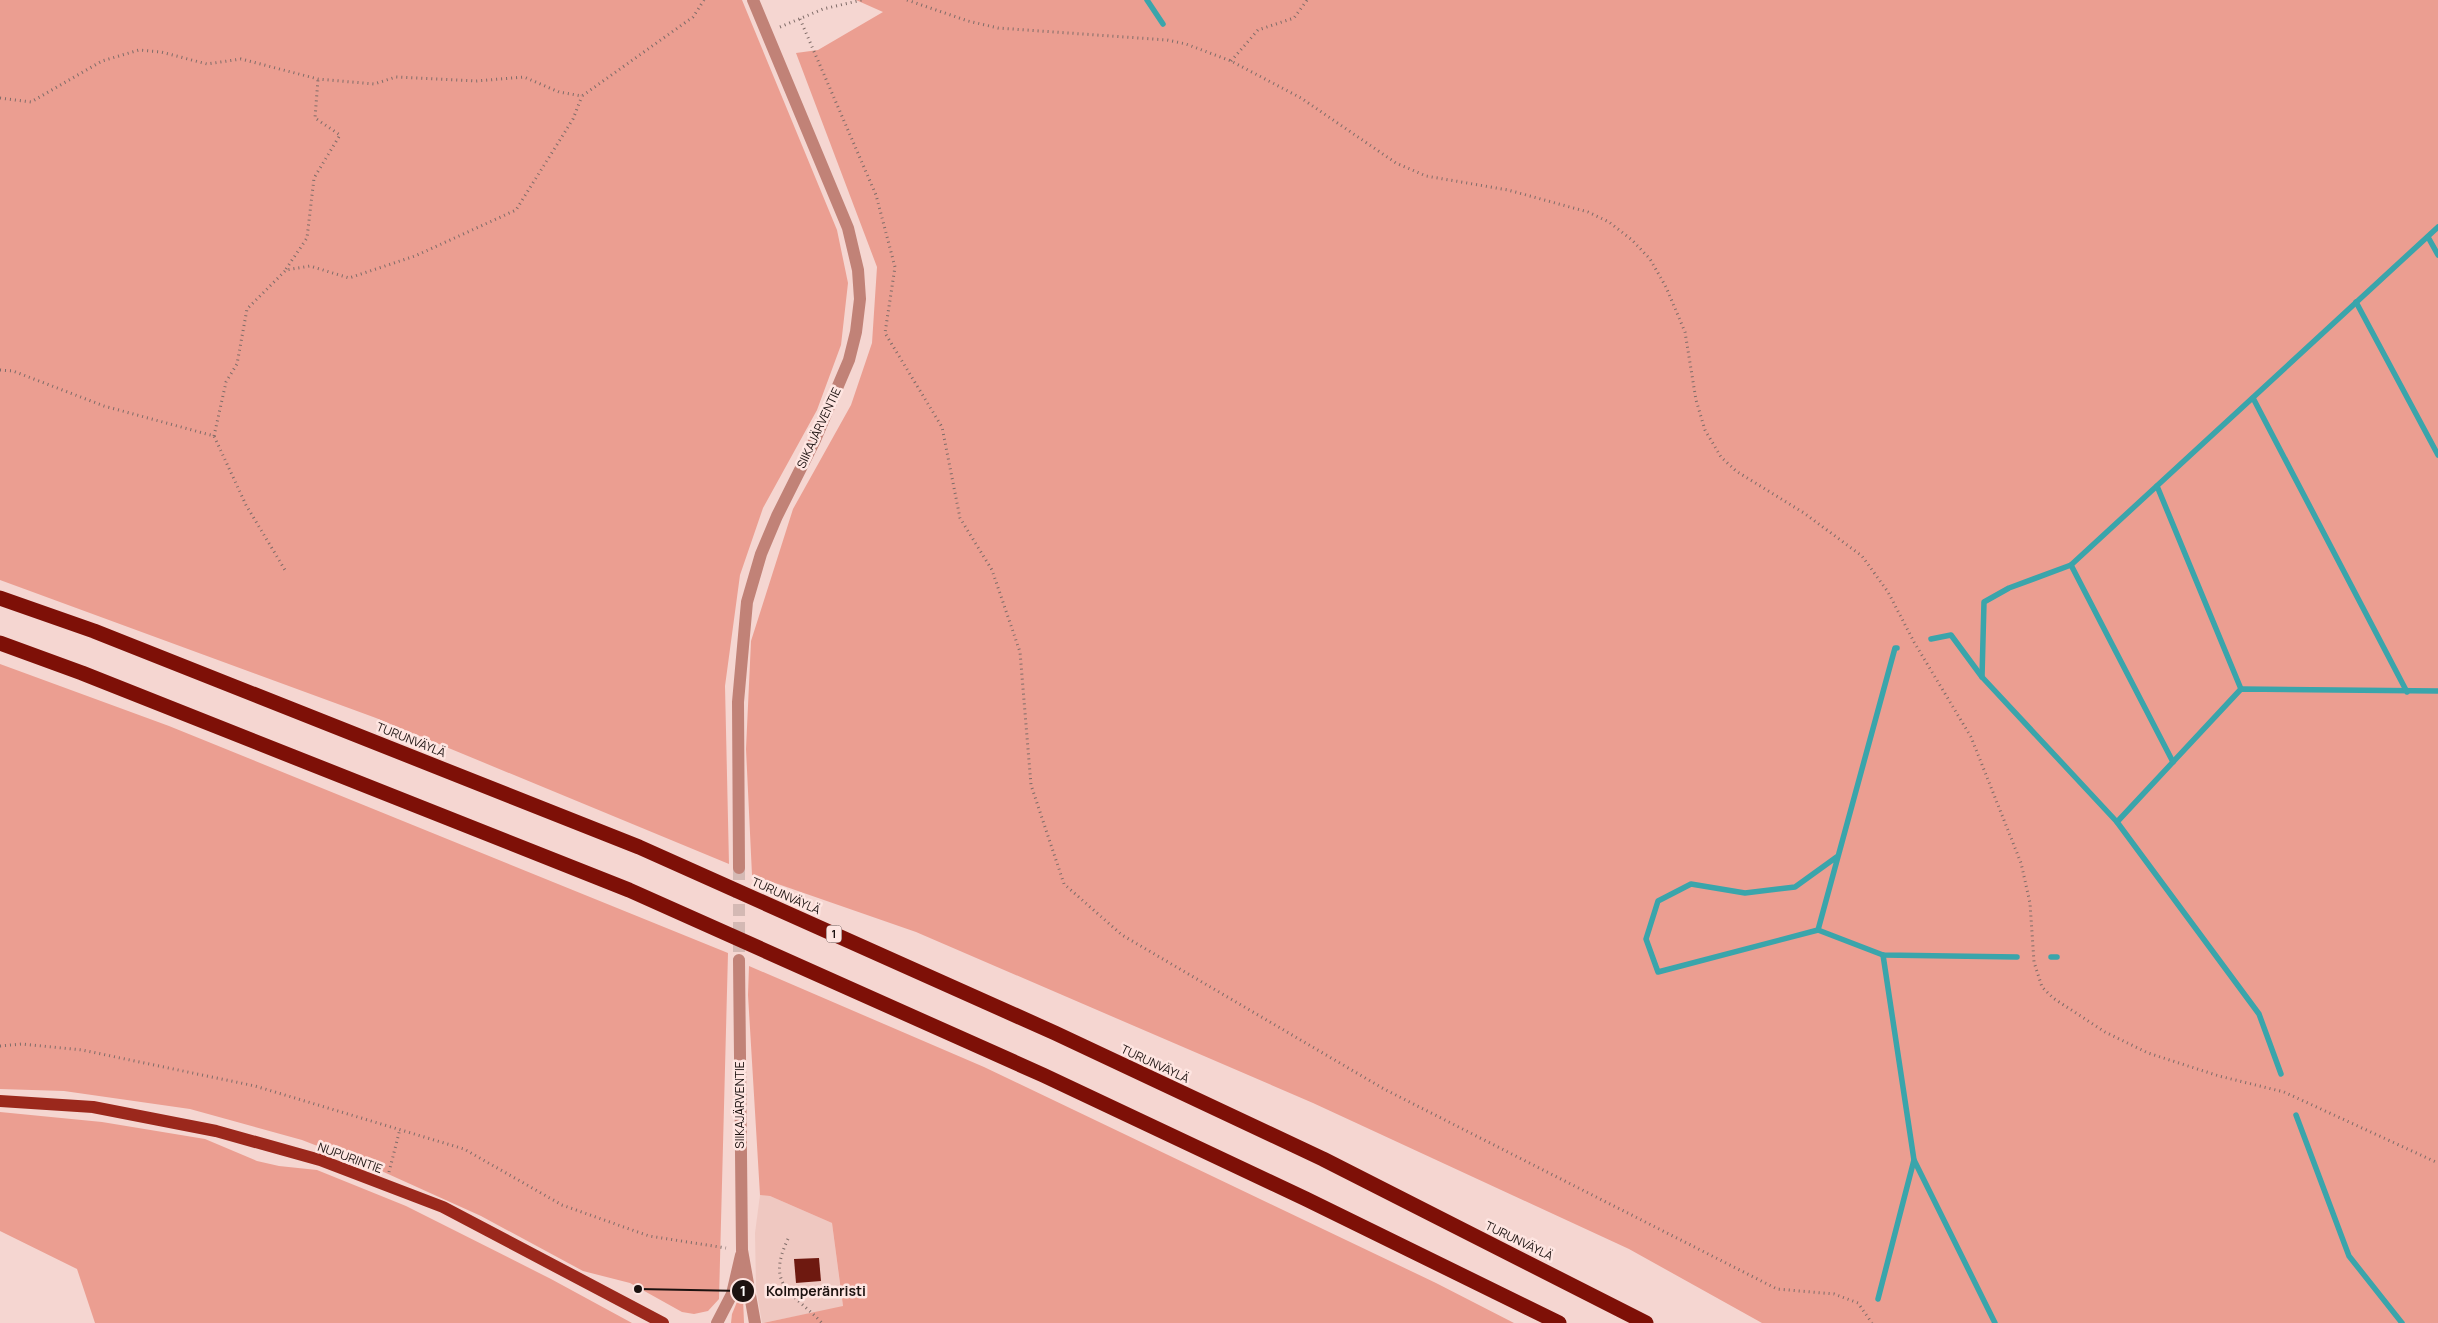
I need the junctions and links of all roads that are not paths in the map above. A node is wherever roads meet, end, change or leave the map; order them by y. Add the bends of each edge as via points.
1 (753, 0) edge
2 (0, 598) edge
3 (0, 643) edge
4 (739, 868) tunnel mouth
5 (739, 960) tunnel mouth
6 (0, 1101) edge
7 (742, 1250) junction
8 (663, 1323) edge
9 (718, 1323) edge
10 (755, 1323) edge
11 (1559, 1323) edge
12 (1646, 1323) edge

1 - 4 street, SIIKAJÄRVENTIE via 848,228 858,270 860,298 849,360 815,440 777,516 761,554 747,602 738,702
2 - 12 highway, TURUNVÄYLÄ / 1 via 94,631 648,851 1055,1033 1305,1151
3 - 11 highway via 92,676 629,890 1043,1075
5 - 7 street, SIIKAJÄRVENTIE
6 - 8 main road, NUPURINTIE via 93,1107 216,1131 320,1160 443,1207
7 - 9 street via 732,1294
7 - 10 street

